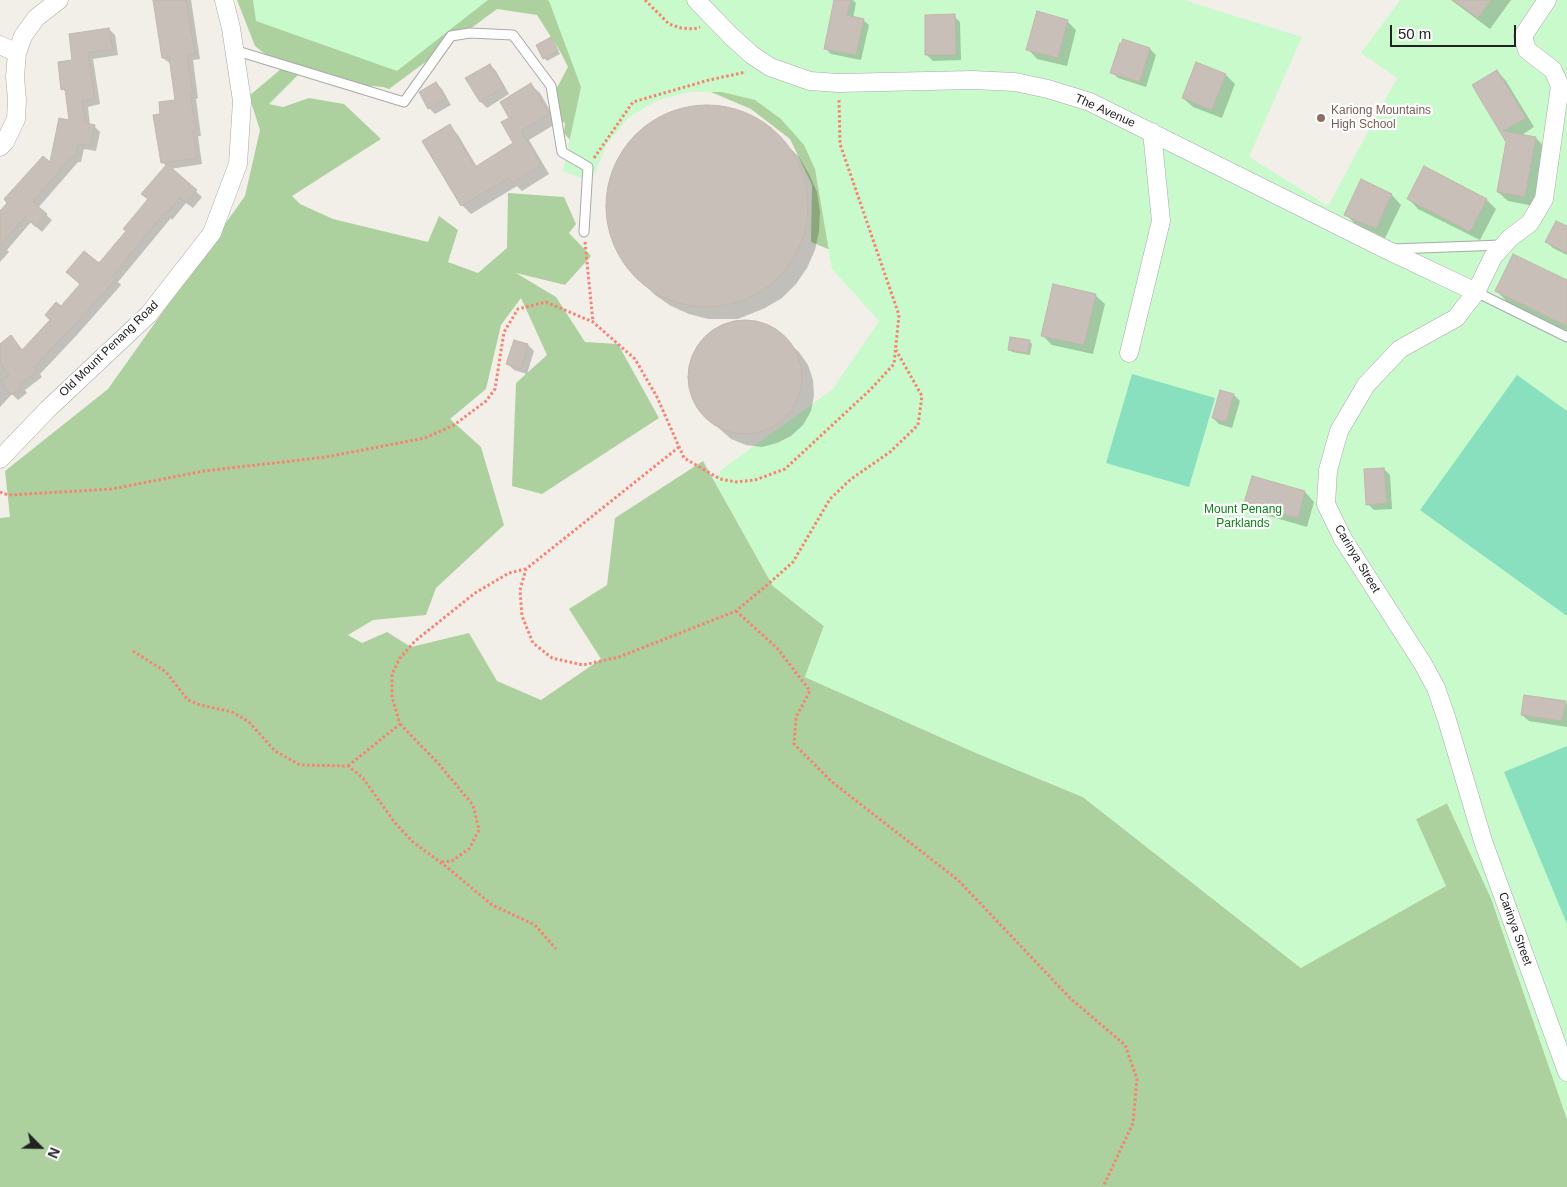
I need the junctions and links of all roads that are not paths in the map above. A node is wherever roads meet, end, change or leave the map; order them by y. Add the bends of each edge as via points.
1 (59, 0) edge
2 (224, 0) edge
3 (696, 0) edge
4 (1547, 0) edge
5 (0, 45) edge
6 (234, 50) junction
7 (17, 53) junction
8 (1152, 132) junction
9 (0, 147) edge
10 (584, 232) road end
11 (1504, 245) junction
12 (1385, 249) junction
13 (1476, 292) junction
14 (1567, 337) edge
15 (1129, 353) dead end
16 (0, 459) edge
17 (1567, 1072) edge

1 - 7 street via 36,18 23,36
2 - 6 street, Old Mount Penang Road
3 - 8 street, The Avenue via 752,55 770,67 810,81 1015,82 1090,102
4 - 11 street, Carinya Street via 1523,36 1527,50 1553,70 1560,86 1544,199 1530,223
5 - 7 street
6 - 10 lane via 404,102 451,36 513,34 551,86 562,152 588,167
6 - 16 street, Old Mount Penang Road via 242,101 238,164 212,233 149,314
7 - 9 street via 16,119
8 - 12 street, The Avenue
8 - 15 street via 1161,221
11 - 12 lane
11 - 13 street, Carinya Street via 1493,256
12 - 13 street, The Avenue
13 - 14 lane
13 - 17 street, Carinya Street via 1456,318 1400,349 1366,384 1339,431 1328,470 1326,504 1343,539 1436,688 1482,840

